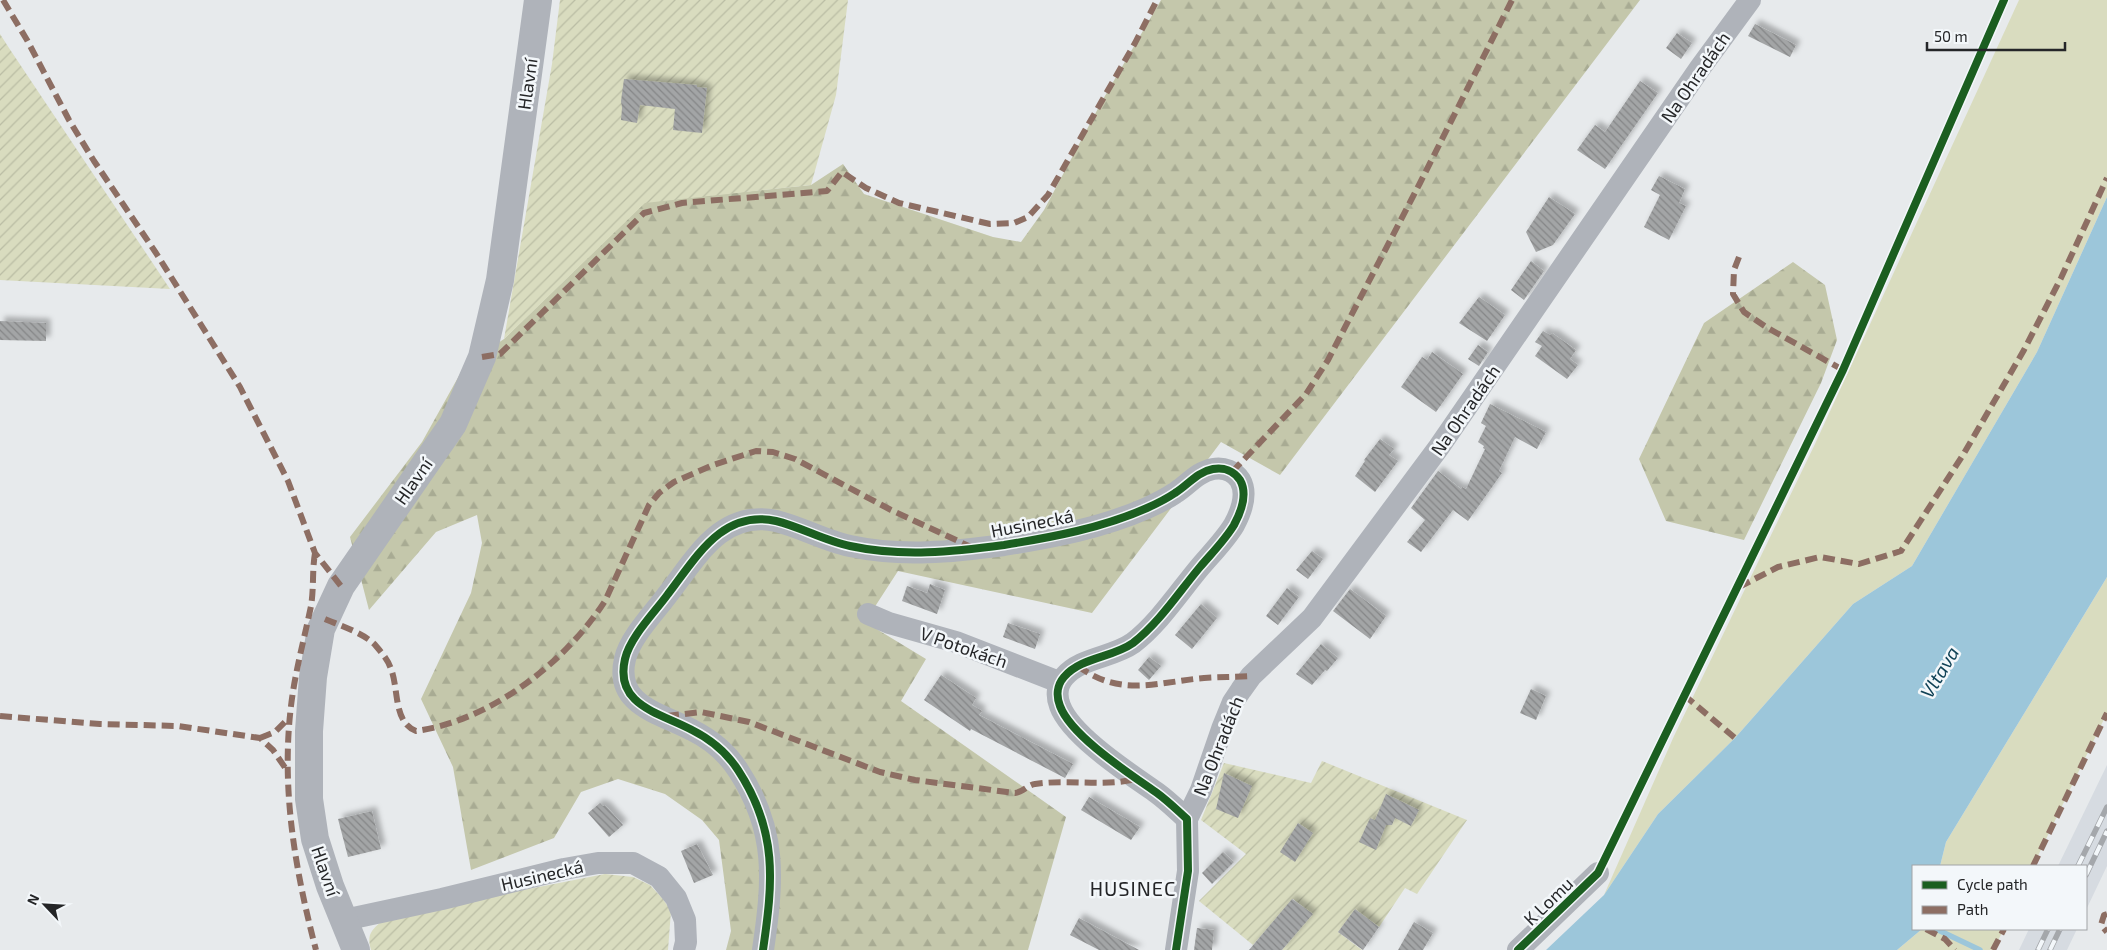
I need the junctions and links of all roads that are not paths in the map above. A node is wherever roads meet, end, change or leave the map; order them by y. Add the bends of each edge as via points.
1 (538, 0) edge
2 (1750, 0) edge
3 (868, 614) dead end
4 (1059, 682) junction
5 (1186, 819) junction
6 (1598, 873) dead end
7 (344, 920) junction
8 (356, 950) edge
9 (684, 950) edge
10 (764, 950) edge
11 (1176, 950) edge
12 (1518, 950) edge

1 - 7 street, Hlavní via 500,280 482,357 454,424 341,586 322,629 313,676 309,799 315,839
2 - 5 street, Na Ohradách via 1439,447 1312,618 1251,676 1241,690 1233,702 1201,790
3 - 4 street, V Potokách via 956,642
4 - 5 street via 1057,696 1069,722
4 - 10 street, Husinecká via 1078,666 1132,644 1152,626 1233,527 1242,507 1243,490 1232,472 1222,468 1210,469 1152,506 1119,520 1050,538 976,549 880,552 845,545 778,521 763,519 744,521 716,534 636,637 625,656 624,674 633,698 643,708 692,730 716,745 737,769 757,806 768,838 771,863
5 - 11 street via 1188,871
6 - 12 street, K Lomu
7 - 8 street, Hlavní
7 - 9 street, Husinecká via 564,869 598,863 633,863 659,877 676,898 684,920

